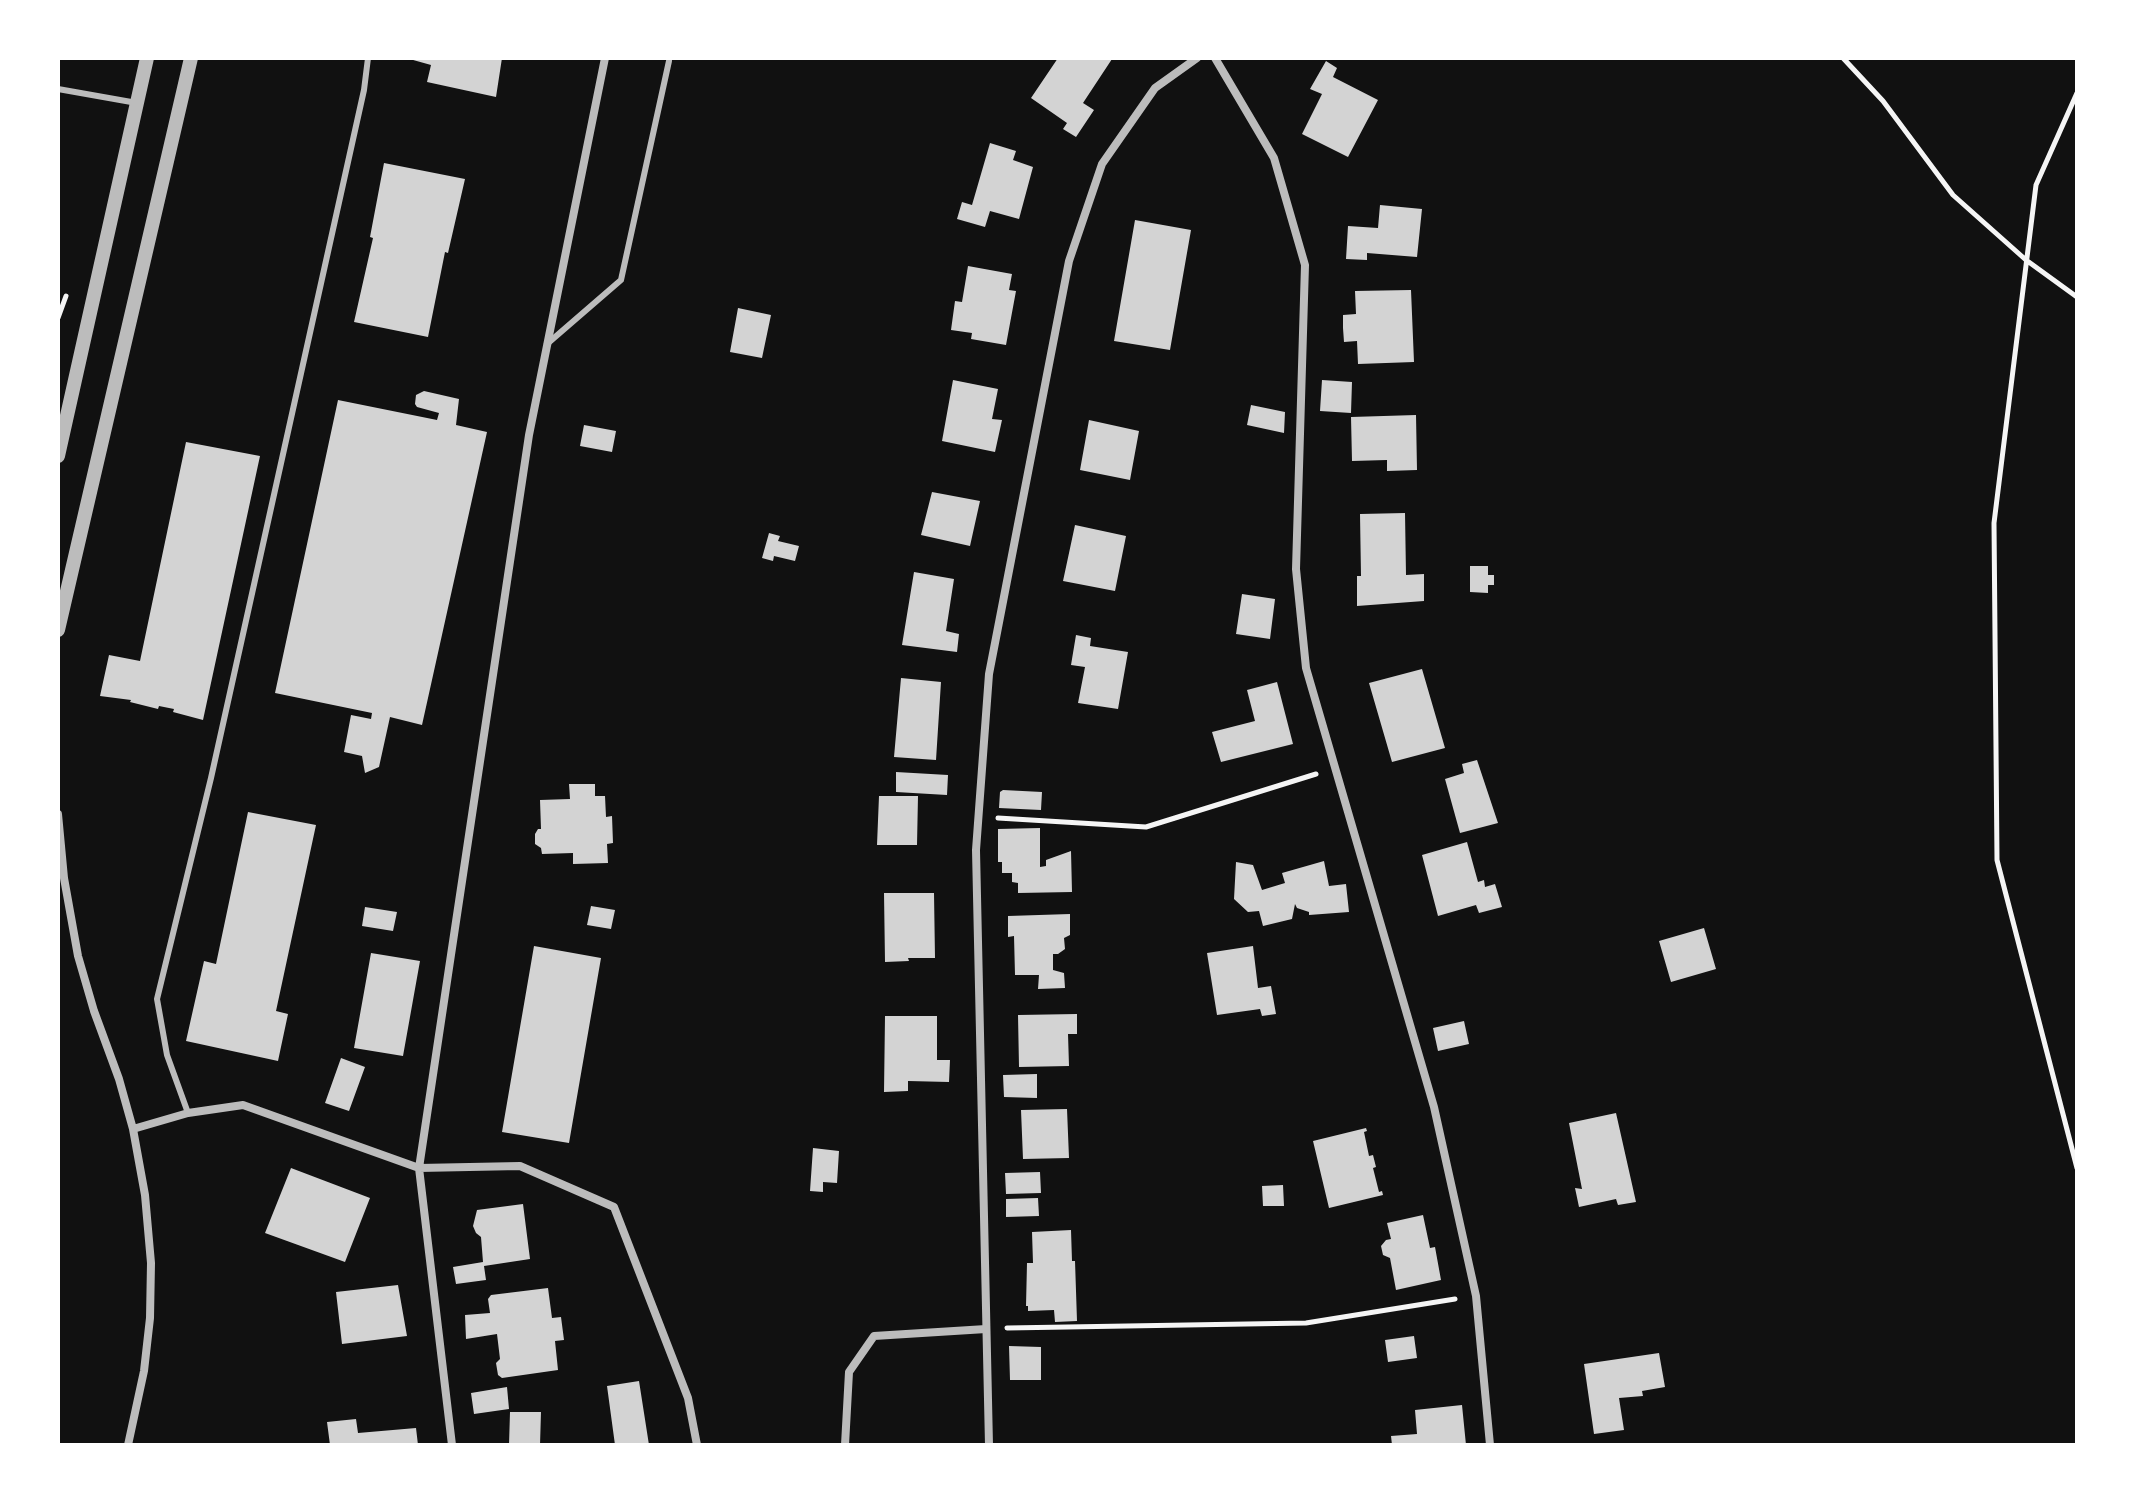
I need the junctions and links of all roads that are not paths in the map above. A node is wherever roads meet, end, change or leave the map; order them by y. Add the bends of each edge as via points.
1 (147, 58) edge
2 (191, 58) edge
3 (368, 58) edge
4 (605, 58) edge
5 (1197, 58) edge
6 (1215, 58) edge
7 (669, 61) dead end
8 (58, 89) edge
9 (137, 103) junction
10 (547, 344) junction
11 (58, 456) edge
12 (58, 630) edge
13 (58, 814) edge
14 (188, 1113) junction
15 (133, 1129) junction
16 (419, 1168) junction
17 (986, 1329) junction
18 (128, 1445) edge
19 (452, 1445) edge
20 (697, 1445) edge
21 (845, 1445) edge
22 (989, 1445) edge
23 (1490, 1445) edge

1 - 9 street
2 - 12 street
3 - 14 lane via 211,778 157,999 167,1055
4 - 10 street
5 - 17 street via 1155,88 1102,164 1069,261 989,674 976,866
6 - 23 street via 1274,158 1305,265 1296,569 1306,668 1434,1107 1476,1296
7 - 10 lane via 621,280
8 - 9 lane
9 - 11 street
10 - 16 street
13 - 15 street via 78,956
14 - 15 street
14 - 16 street via 243,1105
15 - 18 street via 151,1263 144,1371
16 - 19 street
16 - 20 street via 520,1166 614,1207 688,1398
17 - 21 street via 874,1336 849,1372
17 - 22 street

